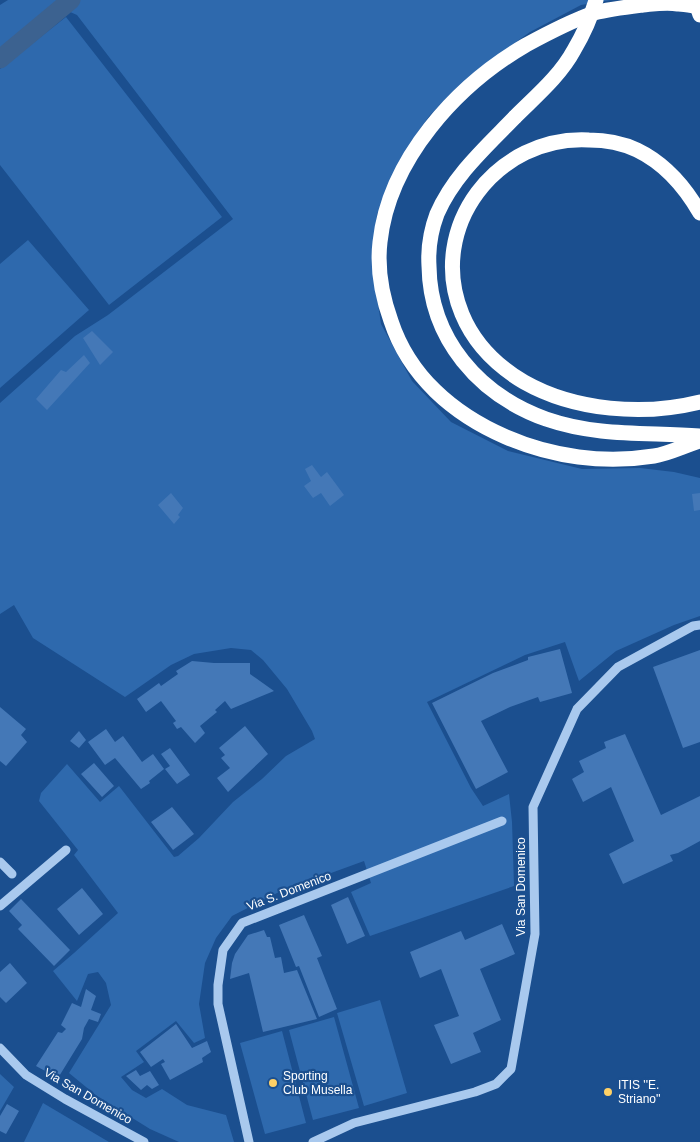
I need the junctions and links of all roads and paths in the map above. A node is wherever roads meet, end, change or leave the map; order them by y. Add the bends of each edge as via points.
1 (596, 0) edge
2 (695, 0) edge
3 (700, 8) edge
4 (700, 15) edge
5 (700, 212) edge
6 (700, 402) edge
7 (700, 436) edge
8 (700, 440) edge
9 (700, 625) edge
10 (502, 821) dead end
11 (66, 850) dead end
12 (0, 862) edge
13 (12, 874) dead end
14 (0, 906) edge
15 (0, 1048) edge
16 (143, 1142) edge
17 (249, 1142) edge
18 (313, 1142) edge

1 - 7 highway, bridge via 574,51 548,83 476,156 436,216 428,257 437,316 444,334 465,364 492,390 520,407 585,429
2 - 4 highway, bridge
3 - 8 highway via 659,3 594,13 536,40 477,78 434,122 414,150 392,196 380,242 382,290 405,354 443,398 476,422 532,447 597,459 656,456
5 - 6 highway via 690,195 665,168 637,150 602,140 562,141 525,153 492,176 478,191 459,226 452,262 456,300 472,334 498,364 532,387 576,403 628,410
9 - 18 street, Via San Domenico via 618,667 577,708 533,807 535,934 512,1069 496,1084 354,1123
10 - 17 street, Via S. Domenico via 242,923 223,950 218,1004
11 - 14 street
12 - 13 street
15 - 16 street, Via San Domenico via 26,1075

